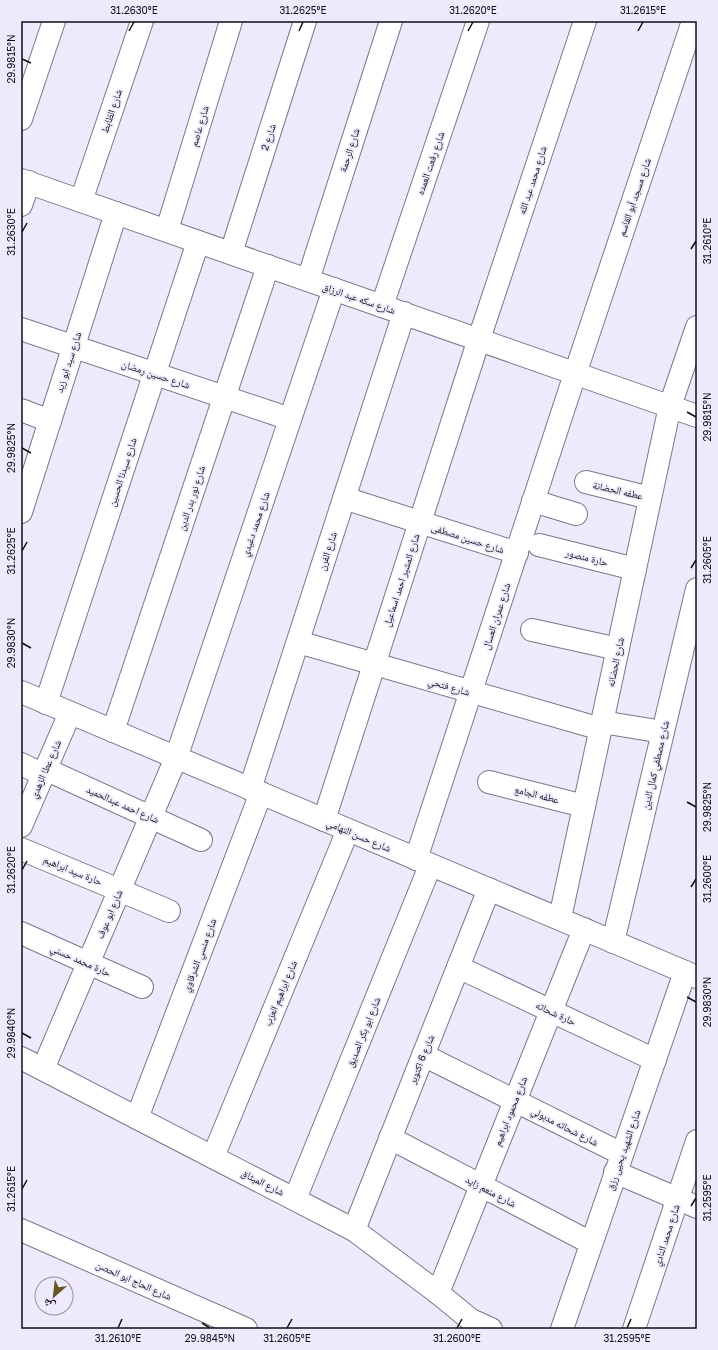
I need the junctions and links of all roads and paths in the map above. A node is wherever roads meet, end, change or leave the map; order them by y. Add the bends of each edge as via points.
1 (54, 21) edge
2 (142, 21) edge
3 (231, 21) edge
4 (304, 21) edge
5 (390, 21) edge
6 (478, 21) edge
7 (585, 21) edge
8 (693, 21) edge
9 (21, 119) edge
10 (25, 181) edge
11 (81, 201) junction
12 (21, 205) edge
13 (116, 213) junction
14 (167, 230) junction
15 (198, 242) junction
16 (231, 253) junction
17 (268, 266) junction
18 (308, 280) junction
19 (334, 289) junction
20 (382, 306) junction
21 (404, 313) junction
22 (697, 327) edge
23 (21, 329) edge
24 (479, 339) junction
25 (74, 346) junction
26 (154, 373) junction
27 (575, 374) junction
28 (225, 397) junction
29 (670, 406) junction
30 (21, 410) edge
31 (697, 416) edge
32 (290, 419) junction
33 (50, 421) junction
34 (586, 482) dead end
35 (344, 498) junction
36 (650, 498) junction
37 (533, 501) junction
38 (22, 508) edge
39 (576, 514) dead end
40 (420, 522) junction
41 (539, 545) dead end
42 (517, 553) junction
43 (635, 569) junction
44 (697, 589) edge
45 (532, 630) dead end
46 (298, 642) junction
47 (618, 649) junction
48 (374, 664) junction
49 (21, 692) edge
50 (470, 693) junction
51 (46, 703) junction
52 (70, 713) junction
53 (602, 725) junction
54 (113, 731) junction
55 (663, 732) junction
56 (176, 758) junction
57 (21, 764) edge
58 (44, 772) junction
59 (489, 782) dead end
60 (256, 791) junction
61 (584, 806) junction
62 (151, 817) junction
63 (324, 820) junction
64 (21, 826) edge
65 (348, 830) junction
66 (201, 840) dead end
67 (21, 849) edge
68 (423, 862) junction
69 (489, 889) junction
70 (120, 890) junction
71 (168, 911) dead end
72 (560, 918) junction
73 (584, 930) junction
74 (21, 933) edge
75 (613, 942) junction
76 (88, 963) junction
77 (458, 967) junction
78 (691, 974) edge
79 (142, 987) dead end
80 (551, 1011) junction
81 (423, 1055) junction
82 (21, 1058) edge
83 (655, 1060) junction
84 (43, 1069) junction
85 (514, 1100) junction
86 (137, 1118) junction
87 (390, 1138) junction
88 (697, 1141) edge
89 (212, 1157) junction
90 (619, 1163) junction
91 (480, 1186) junction
92 (296, 1199) junction
93 (687, 1203) edge
94 (21, 1230) edge
95 (354, 1230) junction
96 (591, 1243) junction
97 (438, 1293) junction
98 (246, 1329) edge
99 (491, 1329) edge
100 (562, 1329) edge
101 (634, 1329) edge

1 - 9 street
2 - 11 street, شارع الظابط
3 - 14 street, شارع عاصم
4 - 16 street, شارع 2
5 - 18 street, شارع الرحمة
6 - 20 street, شارع رفعت العمده
7 - 24 street, شارع محمد عبد الله
8 - 27 street, شارع مسجد أبو القاسم
10 - 11 street, شارع سكه عبد الرزاق
10 - 12 street
11 - 13 street, شارع سكه عبد الرزاق
13 - 14 street, شارع سكه عبد الرزاق
13 - 25 street, شارع سيد ابو زيد
14 - 15 street, شارع سكه عبد الرزاق
15 - 16 street, شارع سكه عبد الرزاق
15 - 26 street, شارع سيدنا الحسين
16 - 17 street, شارع سكه عبد الرزاق
17 - 18 street, شارع سكه عبد الرزاق
17 - 28 street, شارع نور بدر الدين
18 - 19 street, شارع سكه عبد الرزاق
19 - 20 street, شارع سكه عبد الرزاق
19 - 32 street, شارع محمد دغيدي
20 - 21 street, شارع سكه عبد الرزاق
21 - 24 street, شارع سكه عبد الرزاق
21 - 35 street, شارع الفرن
22 - 29 street, شارع الحضانه
23 - 25 street, شارع حسين رمضان
24 - 27 street, شارع سكه عبد الرزاق
24 - 40 street, شارع المشير احمد اسماعيل
25 - 26 street, شارع حسين رمضان
25 - 33 street, شارع سيد ابو زيد
26 - 28 street, شارع حسين رمضان
26 - 51 street, شارع سيدنا الحسين
27 - 29 street, شارع سكه عبد الرزاق
27 - 37 street, شارع عمران العسال
28 - 32 street, شارع حسين رمضان
28 - 54 street, شارع نور بدر الدين
29 - 31 street, شارع سكه عبد الرزاق
29 - 36 street, شارع الحضانه
30 - 33 street
32 - 56 street, شارع محمد دغيدي
33 - 38 street, شارع سيد ابو زيد
34 - 36 street, عطفه الحضانة
35 - 40 street, شارع حسين مصطفى
35 - 46 street, شارع الفرن
36 - 43 street, شارع الحضانه
37 - 39 street
37 - 42 street, شارع عمران العسال
40 - 42 street, شارع حسين مصطفى
40 - 48 street, شارع المشير احمد اسماعيل
41 - 43 street, حارة منصور
42 - 50 street, شارع عمران العسال
43 - 47 street, شارع الحضانه
44 - 55 street, شارع مصطفي كمال الدين
45 - 47 street
46 - 48 street, شارع فتحي
46 - 60 street, شارع الفرن
47 - 53 street, شارع الحضانه
48 - 50 street, شارع فتحي
48 - 63 street, شارع المشير احمد اسماعيل
49 - 51 street, شارع حسن التهامي
50 - 53 street, شارع فتحي
50 - 68 street, شارع عمران العسال
51 - 52 street, شارع حسن التهامي
52 - 54 street, شارع حسن التهامي
52 - 58 street, شارع عطا الزهدي
53 - 55 street, شارع فتحي
53 - 61 street, شارع الحضانه
54 - 56 street, شارع حسن التهامي
55 - 75 street, شارع مصطفي كمال الدين
56 - 60 street, شارع حسن التهامي
56 - 62 street, شارع ابو عوف
57 - 58 street, شارع احمد عبدالحميد
58 - 62 street, شارع احمد عبدالحميد
58 - 64 street, شارع عطا الزهدي
59 - 61 street, عطفه الجامع
60 - 63 street, شارع حسن التهامي
60 - 86 street, شارع منسي الشرقاوي
61 - 72 street, شارع الحضانه
62 - 66 street, شارع احمد عبدالحميد
62 - 70 street, شارع ابو عوف
63 - 65 street, شارع حسن التهامي
65 - 68 street, شارع حسن التهامي
65 - 89 street, شارع ابراهيم العزب
67 - 70 street, حارة سيد ابراهيم
68 - 69 street, شارع حسن التهامي
68 - 92 street, شارع ابو بكر الصديق
69 - 72 street, شارع حسن التهامي
69 - 77 street, شارع 6 اكتوبر
70 - 71 street, حارة سيد ابراهيم
70 - 76 street, شارع ابو عوف
72 - 73 street, شارع حسن التهامي
73 - 75 street, شارع حسن التهامي
73 - 80 street, شارع محمود ابراهيم
74 - 76 street, حارة محمد حسني
75 - 78 street, شارع حسن التهامي
76 - 79 street, حارة محمد حسني
76 - 84 street, شارع ابو عوف
77 - 80 street, حارة شحاته
77 - 81 street, شارع 6 اكتوبر
78 - 83 street, شارع الشهيد يحيى رزق
80 - 83 street, حارة شحاته
80 - 85 street, شارع محمود ابراهيم
81 - 85 street, شارع شحاته مدبولي
81 - 87 street, شارع 6 اكتوبر
82 - 84 street, شارع الميثاق
83 - 90 street, شارع الشهيد يحيى رزق
84 - 86 street, شارع الميثاق
85 - 90 street, شارع شحاته مدبولي
85 - 91 street, شارع محمود ابراهيم
86 - 89 street, شارع الميثاق
87 - 91 street, شارع منعم زايد
87 - 95 street, شارع 6 اكتوبر
88 - 93 street, شارع محمد النادي
89 - 92 street, شارع الميثاق
90 - 93 street, شارع شحاته مدبولي
90 - 96 street, شارع الشهيد يحيى رزق
91 - 96 street, شارع منعم زايد
91 - 97 street, شارع محمود ابراهيم
92 - 95 street, شارع الميثاق
93 - 101 street, شارع محمد النادي
94 - 98 street, شارع الحاج ابو الحصن
95 - 97 street, شارع الميثاق
96 - 100 street, شارع الشهيد يحيى رزق
97 - 99 street, شارع الميثاق via 471,1320

